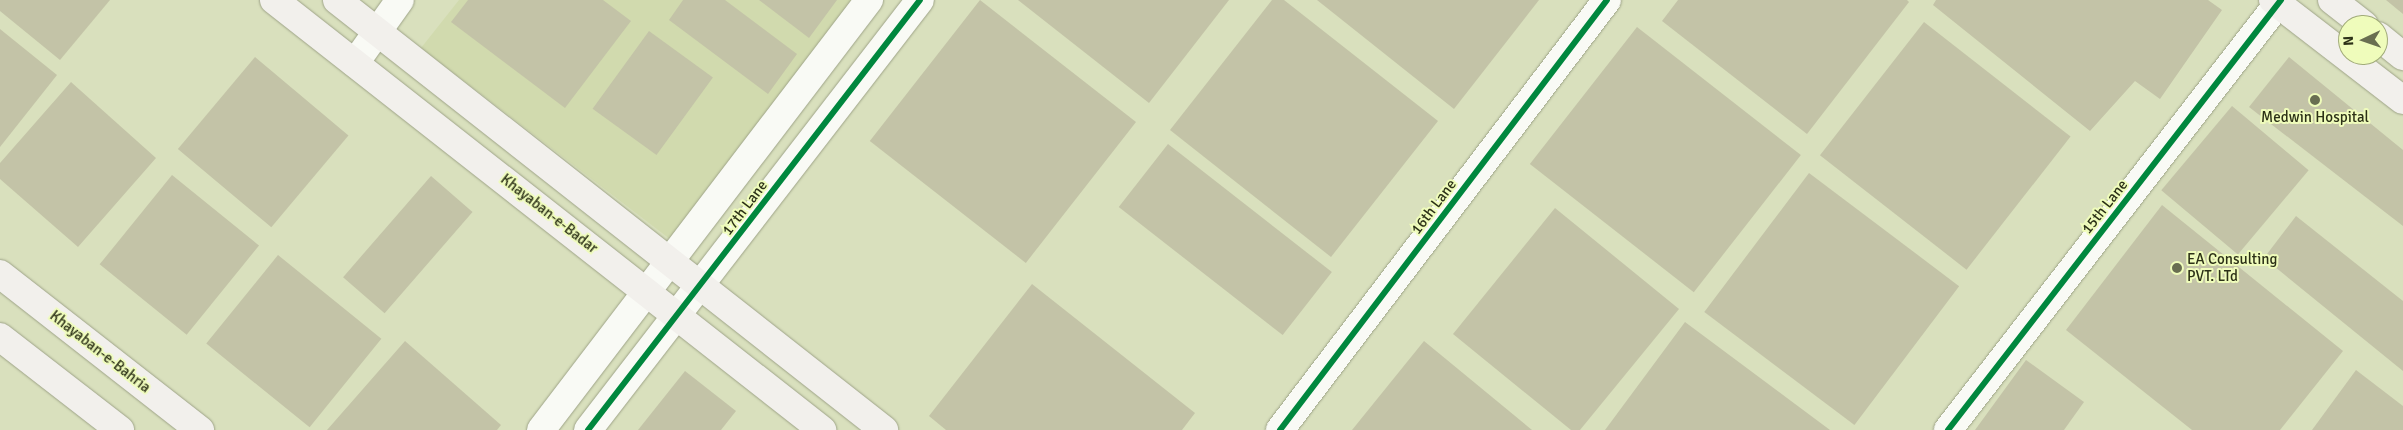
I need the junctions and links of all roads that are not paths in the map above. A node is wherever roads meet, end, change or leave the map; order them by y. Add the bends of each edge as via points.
1 (274, 0) edge
2 (337, 0) edge
3 (400, 0) edge
4 (869, 0) edge
5 (920, 0) edge
6 (1607, 0) edge
7 (2332, 0) edge
8 (2277, 1) edge
9 (2351, 15) edge
10 (376, 31) junction
11 (2388, 44) edge
12 (2403, 56) edge
13 (355, 63) junction
14 (2403, 100) edge
15 (670, 264) junction
16 (0, 274) edge
17 (700, 288) junction
18 (649, 293) junction
19 (679, 315) junction
20 (0, 337) edge
21 (120, 430) edge
22 (200, 430) edge
23 (541, 430) edge
24 (588, 430) edge
25 (822, 430) edge
26 (884, 430) edge
27 (1280, 430) edge
28 (1948, 430) edge

1 - 13 main road, Khayaban-e-Badar
2 - 10 main road
3 - 10 street
4 - 15 street, 17th Lane
5 - 17 street, 17th Lane
6 - 27 street, 16th Lane
7 - 9 main road
8 - 14 main road
8 - 28 street, 15th Lane
10 - 13 street
10 - 15 main road
11 - 12 main road
13 - 18 main road, Khayaban-e-Badar
15 - 17 main road
15 - 18 street, 17th Lane
16 - 22 main road, Khayaban-e-Bahria
17 - 19 street, 17th Lane
17 - 26 main road
18 - 19 main road, Khayaban-e-Badar
18 - 23 street, 17th Lane
19 - 24 street, 17th Lane
19 - 25 main road, Khayaban-e-Badar
20 - 21 main road

